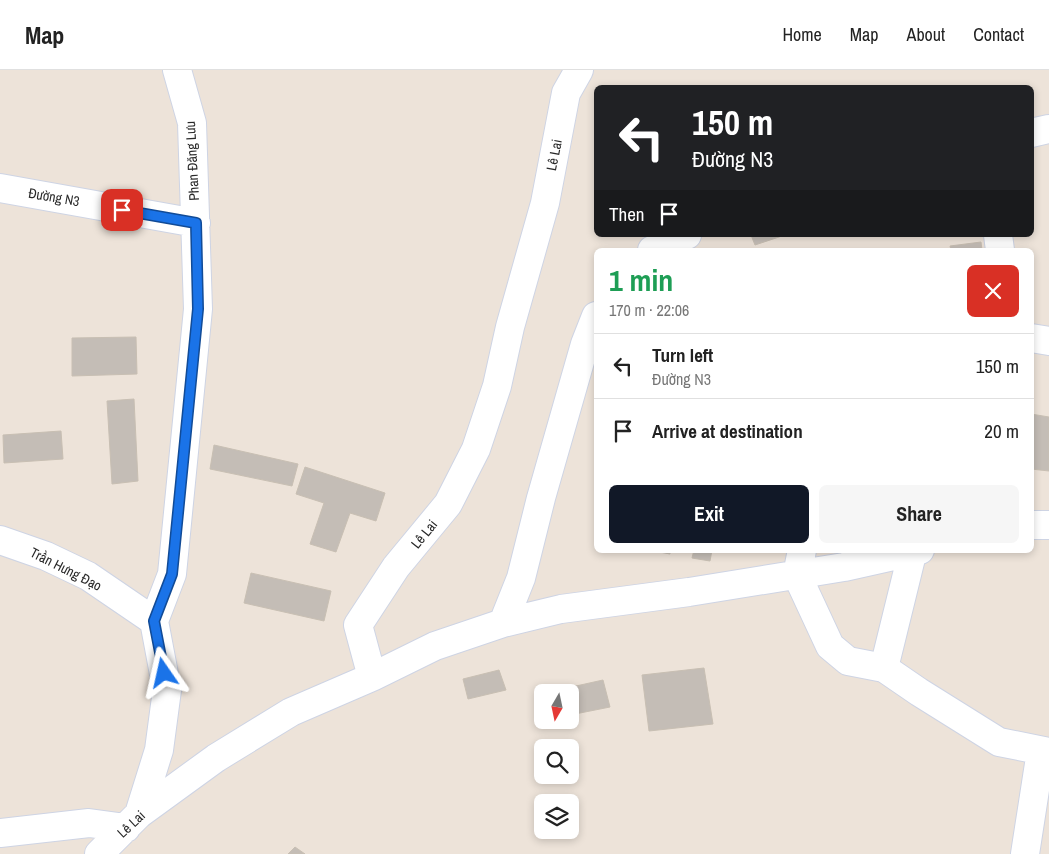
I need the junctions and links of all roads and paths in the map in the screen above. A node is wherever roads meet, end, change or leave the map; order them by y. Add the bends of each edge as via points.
1 (177, 70) edge
2 (580, 70) edge
3 (1049, 129) edge
4 (1034, 132) edge
5 (0, 188) edge
6 (196, 223) junction
7 (682, 237) edge
8 (657, 248) edge
9 (594, 321) edge
10 (1034, 338) edge
11 (1049, 341) edge
12 (1034, 525) edge
13 (1049, 525) edge
14 (0, 540) edge
15 (906, 553) edge
16 (914, 553) edge
17 (800, 562) edge
18 (154, 621) junction
19 (503, 623) junction
20 (884, 668) junction
21 (372, 677) junction
22 (1045, 752) edge
23 (133, 821) junction
24 (0, 833) edge
25 (99, 854) edge
26 (1025, 854) edge

1 - 6 street, Phan Đăng Lưu via 192,123
2 - 21 street, Lê Lai via 566,93 545,203 497,386 476,449 448,504 396,567 358,625
3 - 4 street
5 - 6 street, Đường N3
6 - 18 street, Phan Đăng Lưu via 198,309 172,574
7 - 8 street
9 - 19 street via 546,479 521,578
10 - 11 street
12 - 13 street
14 - 18 street, Trần Hưng Đạo via 46,556 88,576
15 - 17 street via 844,567
16 - 20 street
17 - 19 street via 689,592 561,608
17 - 20 street via 830,646 848,661
18 - 23 street via 167,690 159,750
19 - 21 street via 435,646
20 - 22 street via 999,742
21 - 23 street, Lê Lai via 291,712 216,758
22 - 26 street
23 - 24 street
23 - 25 street, Lê Lai

